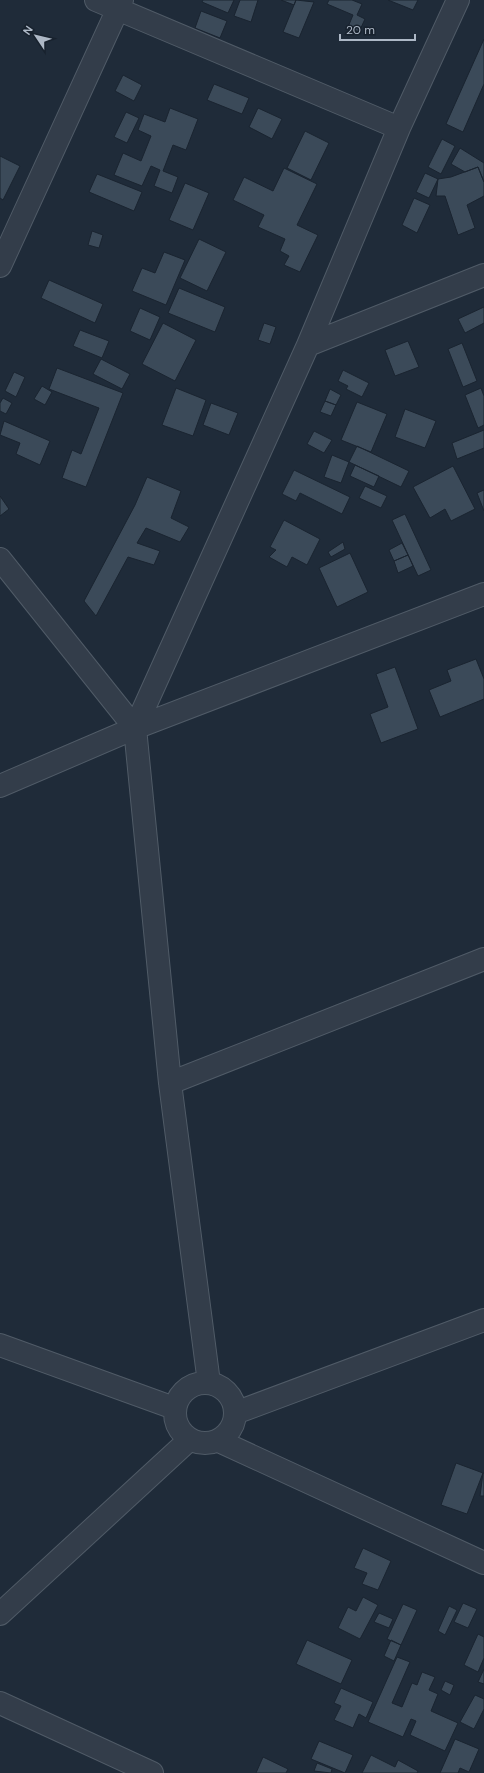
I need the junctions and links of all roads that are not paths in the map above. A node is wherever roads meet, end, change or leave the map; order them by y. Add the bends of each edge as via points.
1 (96, 0) edge
2 (458, 0) edge
3 (120, 5) edge
4 (400, 128) junction
5 (0, 266) edge
6 (484, 275) edge
7 (308, 345) junction
8 (0, 559) edge
9 (484, 594) edge
10 (135, 728) junction
11 (0, 786) edge
12 (484, 960) edge
13 (170, 1083) junction
14 (484, 1320) edge
15 (0, 1345) edge
16 (209, 1383) junction
17 (174, 1408) junction
18 (235, 1413) junction
19 (189, 1440) junction
20 (219, 1441) junction
21 (484, 1563) edge
22 (0, 1614) edge
23 (0, 1703) edge
24 (152, 1773) edge

1 - 3 street
2 - 4 street
3 - 4 street
3 - 5 street
4 - 7 street
6 - 7 street
7 - 10 street
8 - 10 street
9 - 10 street
10 - 11 street
10 - 13 street
12 - 13 street
13 - 16 street
14 - 18 street
15 - 17 street
16 - 17 street via 194,1385 181,1394
16 - 18 street via 228,1393
17 - 19 street via 177,1426
18 - 20 street via 231,1429
19 - 20 street via 204,1444
19 - 22 street
20 - 21 street
23 - 24 street

